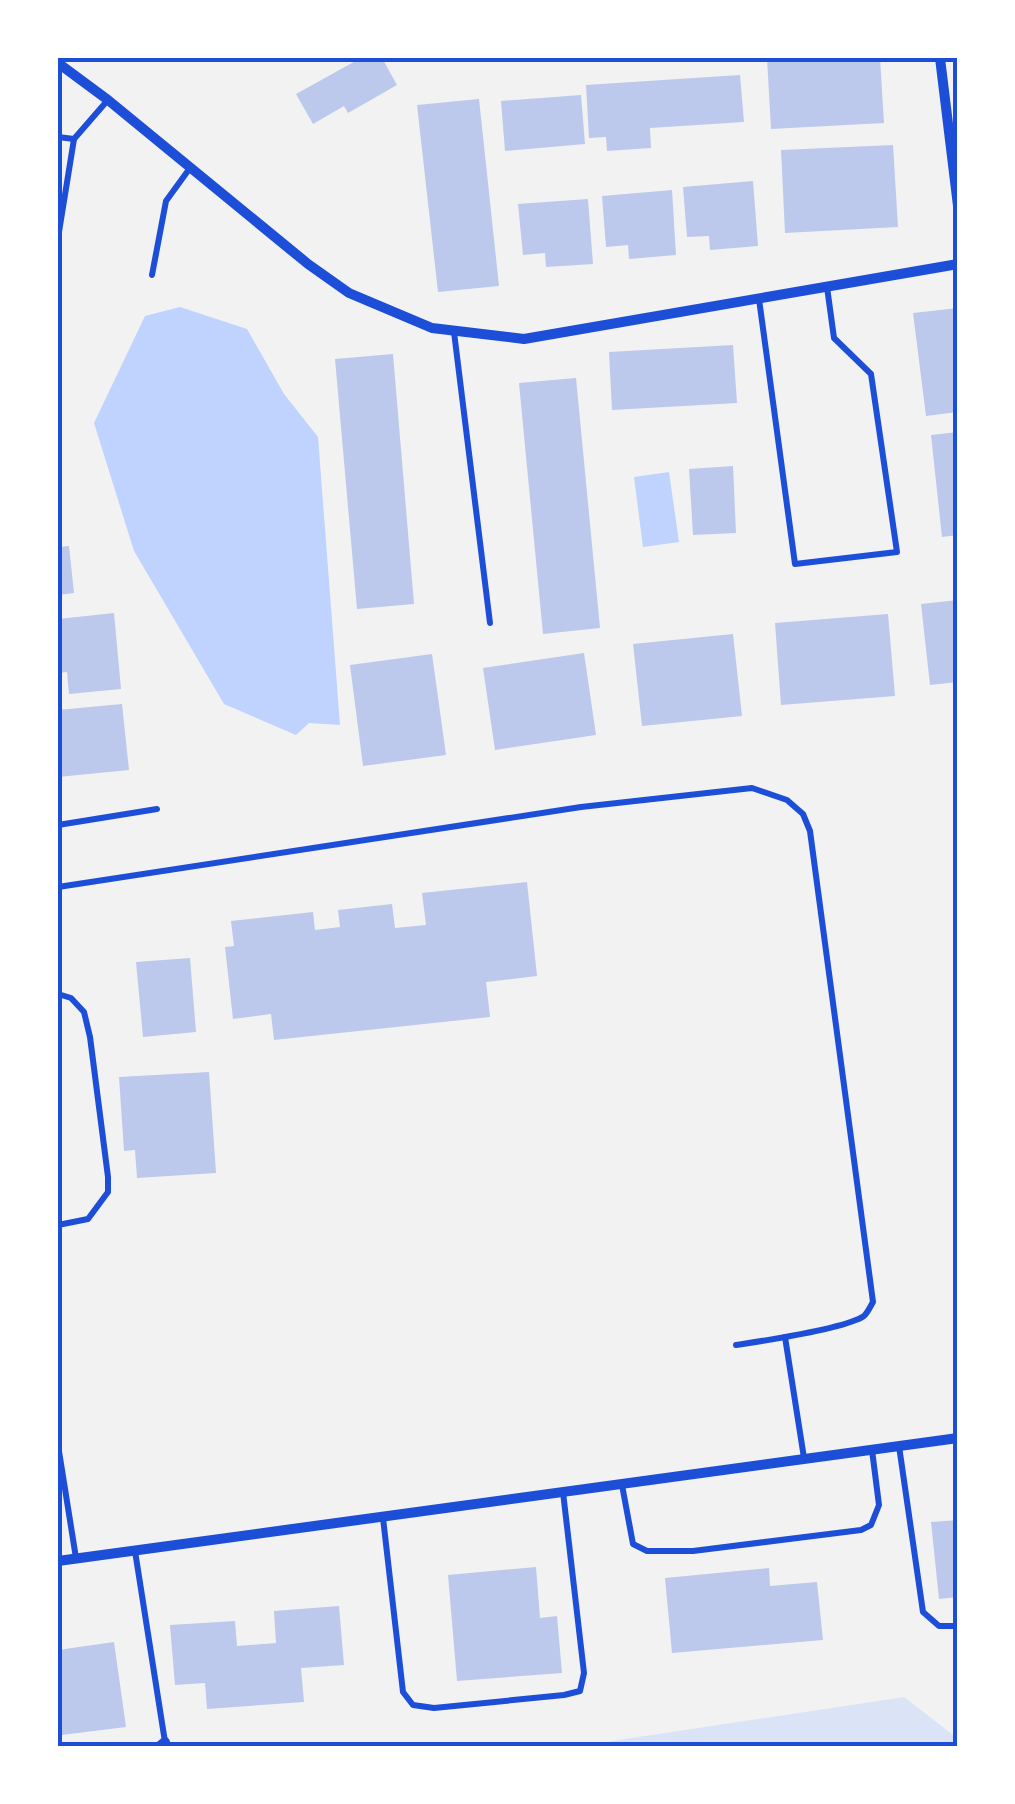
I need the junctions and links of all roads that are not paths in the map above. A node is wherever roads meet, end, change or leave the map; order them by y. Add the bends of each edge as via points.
1 (940, 58) edge
2 (58, 63) edge
3 (108, 100) junction
4 (58, 137) edge
5 (74, 139) junction
6 (190, 168) junction
7 (958, 206) edge
8 (58, 238) edge
9 (958, 264) edge
10 (152, 275) dead end
11 (827, 286) junction
12 (759, 298) junction
13 (454, 331) junction
14 (490, 623) dead end
15 (157, 809) dead end
16 (58, 825) edge
17 (58, 887) edge
18 (58, 994) edge
19 (58, 1225) edge
20 (786, 1337) junction
21 (736, 1344) dead end
22 (958, 1438) edge
23 (58, 1445) edge
24 (899, 1446) junction
25 (872, 1450) junction
26 (804, 1458) junction
27 (622, 1484) junction
28 (563, 1492) junction
29 (383, 1516) junction
30 (135, 1550) junction
31 (76, 1558) junction
32 (58, 1561) edge
33 (958, 1626) edge
34 (162, 1744) edge

1 - 7 street
2 - 3 street
3 - 5 lane
3 - 6 street
4 - 5 lane
5 - 8 lane
6 - 10 lane via 166,201
6 - 13 street via 349,293
9 - 11 street
11 - 12 street
11 - 12 lane via 834,338 871,374 896,552 795,564
12 - 13 street via 524,339
13 - 14 lane
15 - 16 lane
17 - 20 lane via 581,807 752,788 787,800 810,830 873,1302 853,1320
18 - 19 lane via 84,1012 108,1177 108,1192 88,1219
20 - 21 lane
20 - 26 lane
22 - 24 street
23 - 31 lane
24 - 25 street
24 - 33 lane via 923,1612 939,1626
25 - 26 street
25 - 27 lane via 879,1505 871,1525 860,1530 646,1552 633,1544
26 - 27 street
27 - 28 street
28 - 29 street
28 - 29 lane via 584,1673 580,1691 564,1696 413,1705 403,1692
29 - 30 street
30 - 31 street
30 - 34 lane
31 - 32 street

